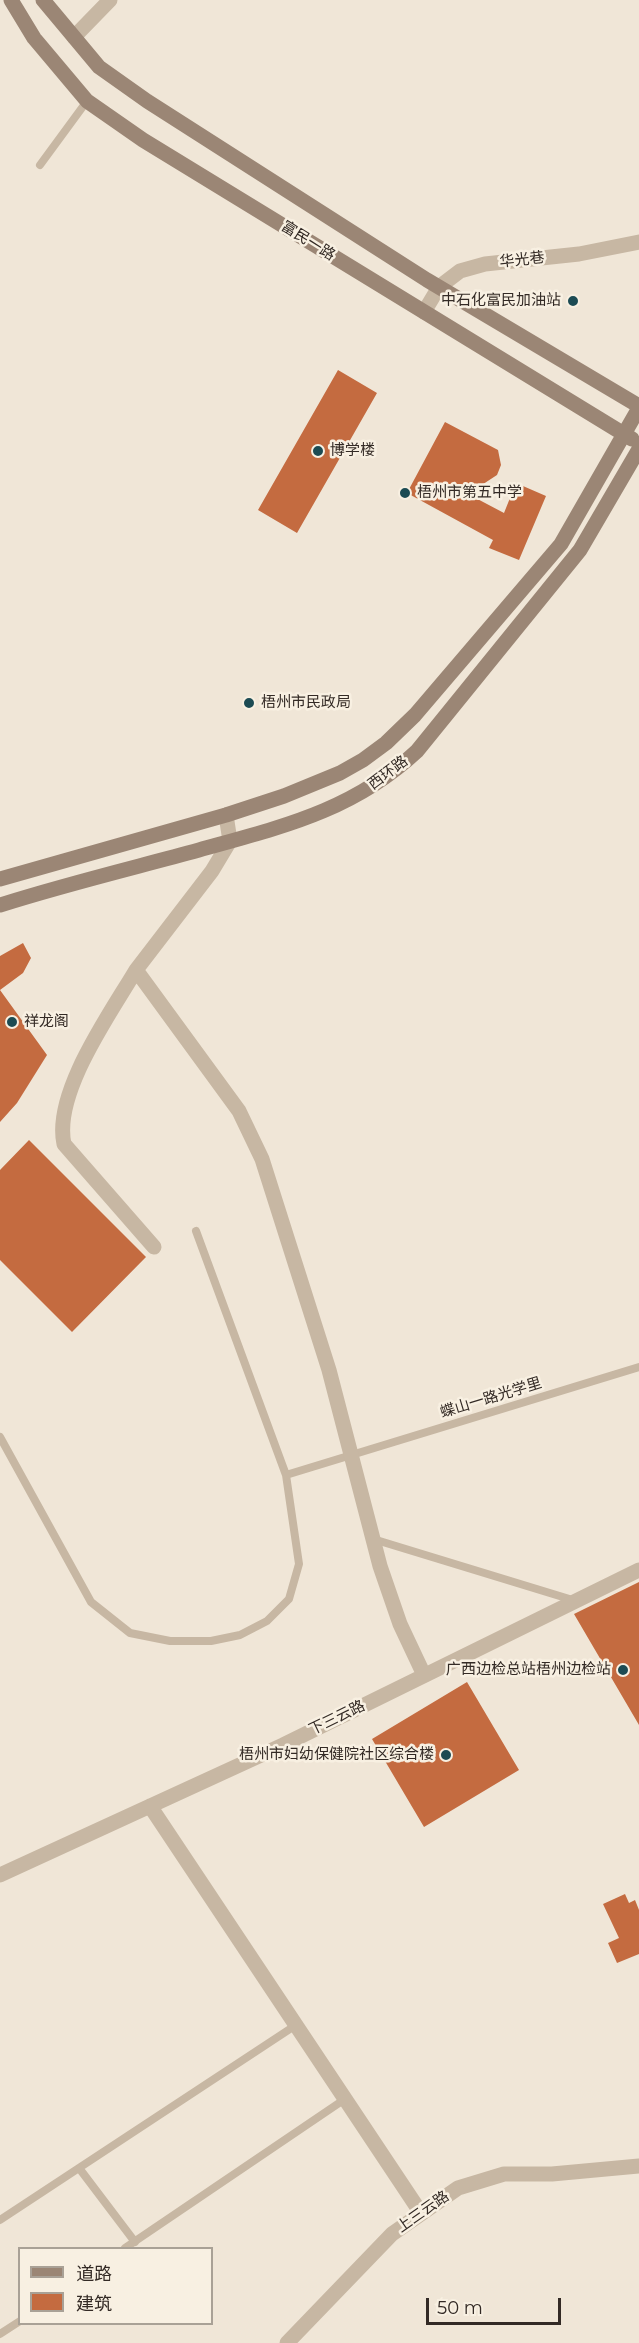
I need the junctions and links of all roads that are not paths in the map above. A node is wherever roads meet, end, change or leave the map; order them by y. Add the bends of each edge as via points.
1 (11, 0) edge
2 (43, 0) edge
3 (110, 0) edge
4 (74, 37) junction
5 (87, 101) junction
6 (40, 165) dead end
7 (639, 242) edge
8 (439, 287) junction
9 (424, 312) junction
10 (639, 407) edge
11 (624, 434) junction
12 (639, 443) edge
13 (639, 449) edge
14 (226, 815) junction
15 (230, 841) junction
16 (0, 879) edge
17 (0, 904) edge
18 (136, 970) junction
19 (196, 1231) dead end
20 (154, 1247) dead end
21 (639, 1367) edge
22 (0, 1437) edge
23 (351, 1456) junction
24 (286, 1475) junction
25 (373, 1539) junction
26 (639, 1570) edge
27 (576, 1601) junction
28 (424, 1675) junction
29 (150, 1806) junction
30 (0, 1875) edge
31 (296, 2025) junction
32 (345, 2099) junction
33 (639, 2166) edge
34 (79, 2168) junction
35 (421, 2213) junction
36 (0, 2220) edge
37 (135, 2242) junction
38 (127, 2247) edge
39 (18, 2322) edge
40 (0, 2334) edge
41 (287, 2343) edge

1 - 5 main road, 富民一路 via 34,38
2 - 4 main road, 富民一路
3 - 4 street
4 - 8 main road, 富民一路 via 99,67 147,101
5 - 6 lane
5 - 9 main road, 富民一路 via 143,140
7 - 8 street, 华光巷 via 579,254 485,264 460,271
8 - 9 street, 华光巷
8 - 10 main road, 富民一路
9 - 11 main road, 富民一路
10 - 11 main road, 西环路
11 - 12 main road, 富民一路
11 - 14 main road, 西环路 via 561,544 415,715 386,743 340,773
13 - 15 main road, 西环路 via 580,550 417,751 394,772 346,802 286,826
14 - 15 street
14 - 16 main road, 西环路
15 - 17 main road, 西环路
15 - 18 street via 212,871
18 - 20 street via 86,1055 71,1088 61,1130 64,1144
18 - 23 street via 239,1111 262,1160 329,1370
19 - 24 lane
21 - 23 lane, 蝶山一路光学里
22 - 24 lane via 91,1602 130,1633 170,1641 211,1641 240,1635 267,1621 289,1599 299,1564
23 - 24 lane, 蝶山一路光学里
23 - 25 street
25 - 27 lane
25 - 28 street via 400,1624
26 - 27 street, 下三云路
27 - 28 street, 下三云路
28 - 29 street, 下三云路
29 - 30 street, 下三云路
29 - 31 street
31 - 32 street
31 - 34 lane
32 - 35 street
32 - 37 lane
33 - 35 street, 上三云路 via 504,2174 458,2188
34 - 36 lane
34 - 37 lane
35 - 41 street, 上三云路 via 392,2234
37 - 38 lane
39 - 40 lane

